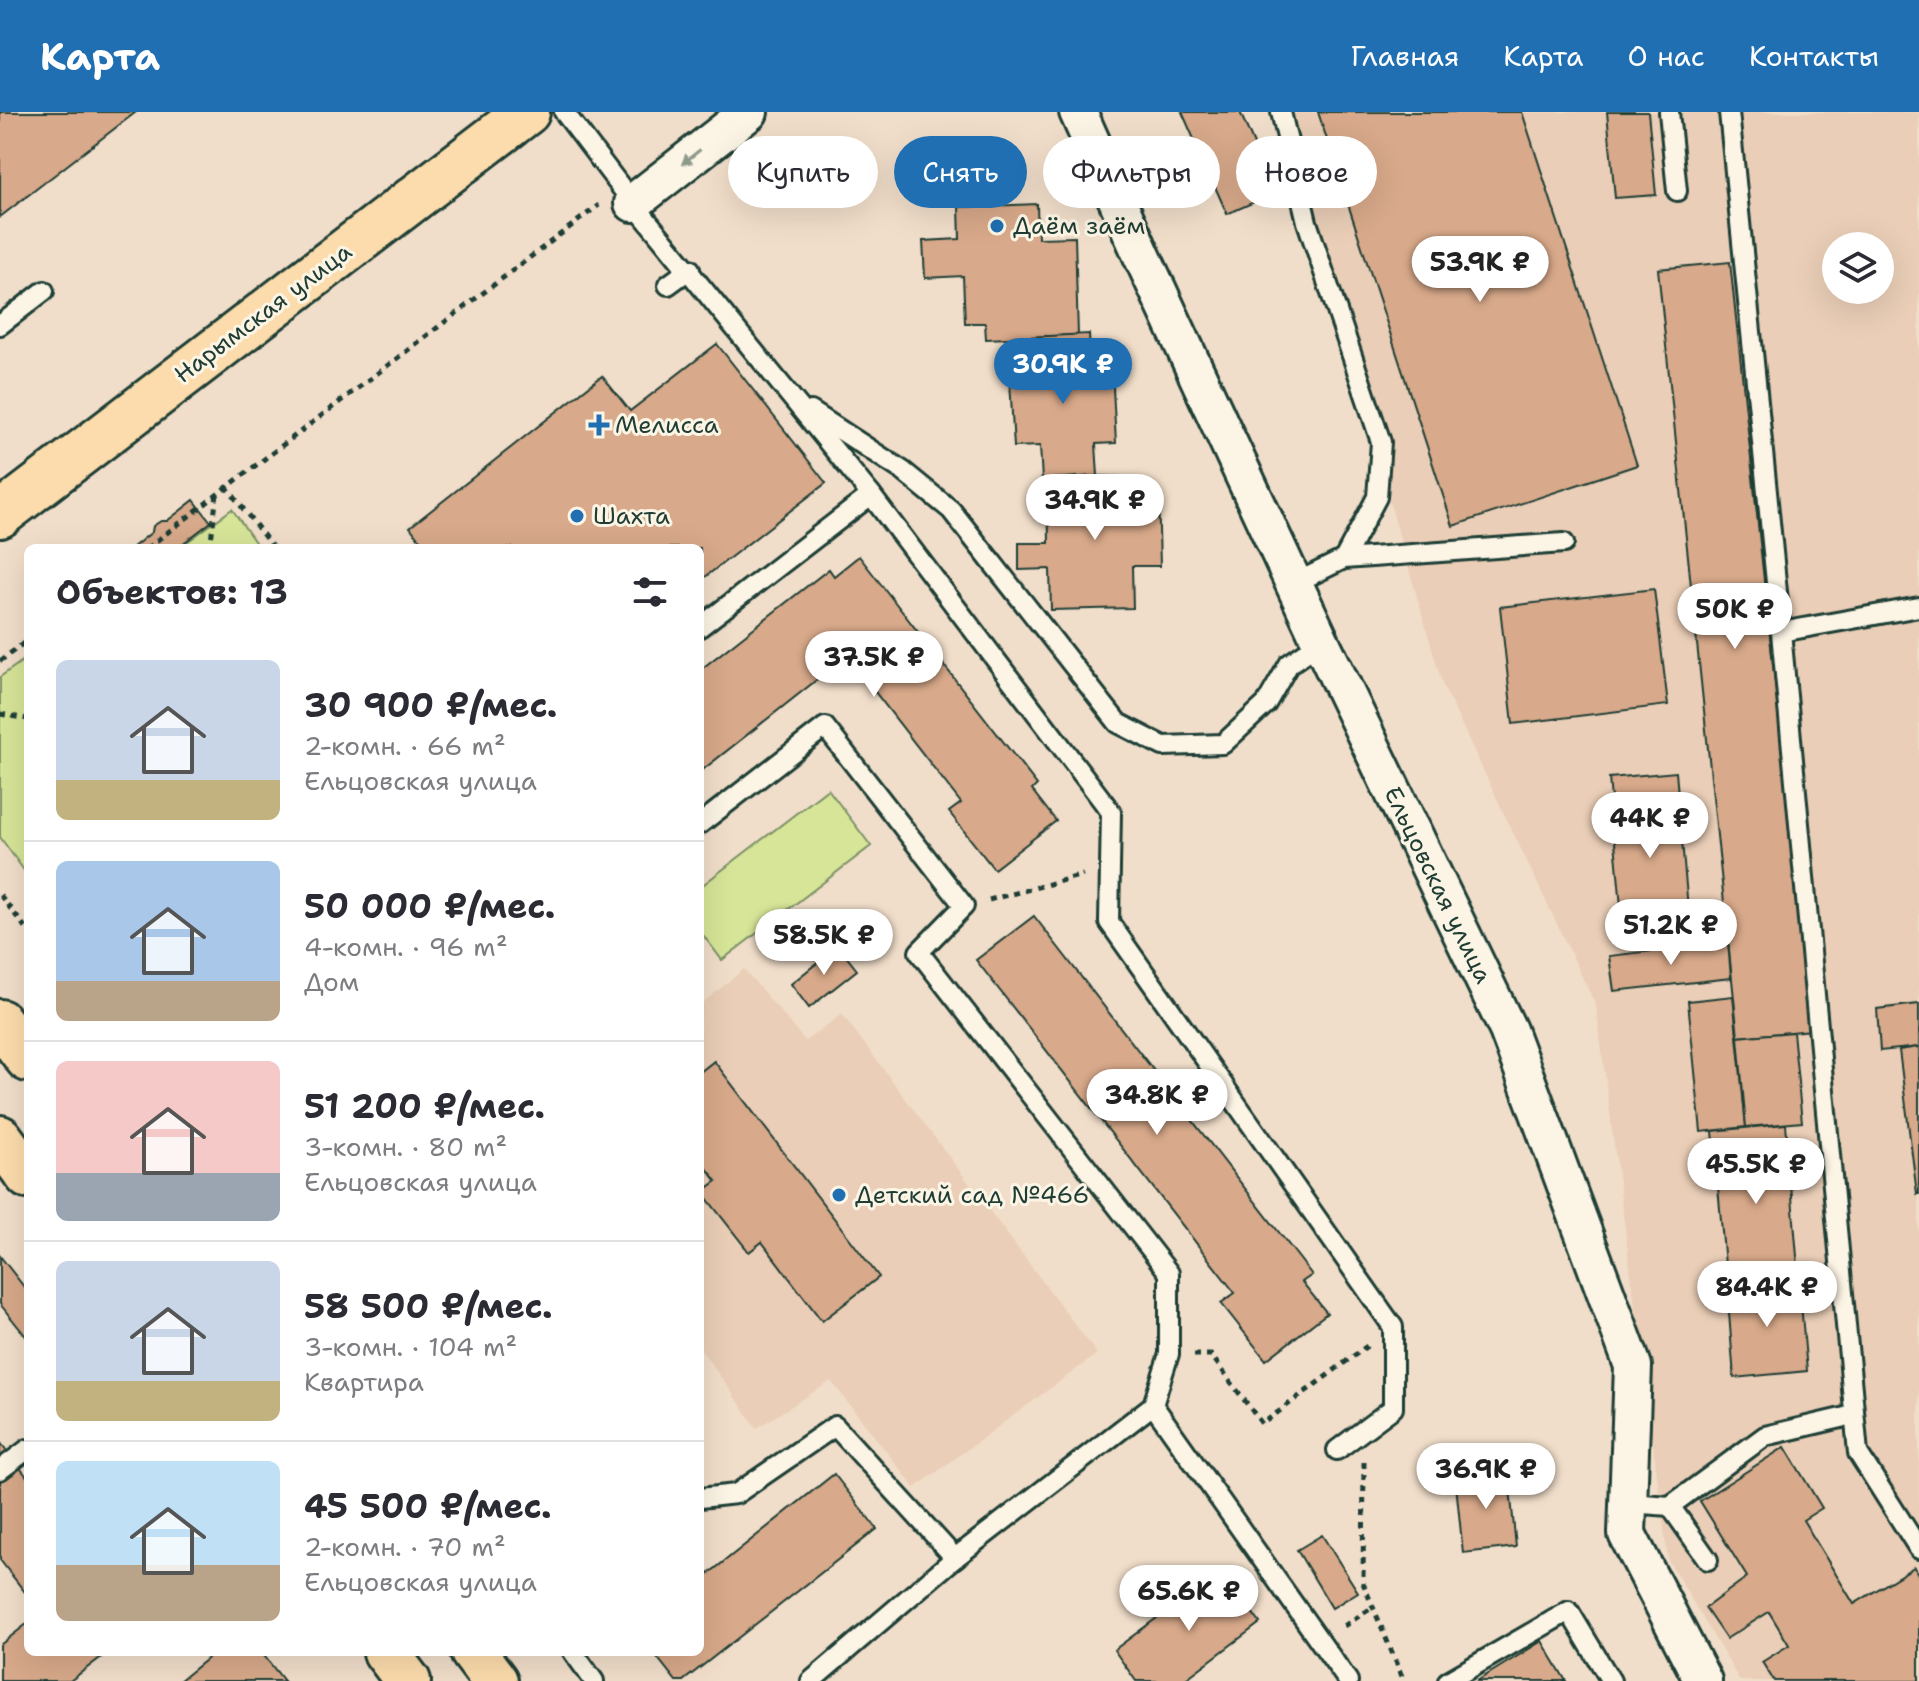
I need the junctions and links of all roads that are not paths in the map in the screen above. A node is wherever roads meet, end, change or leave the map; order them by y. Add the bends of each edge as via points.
1 (527, 112) edge
2 (564, 112) edge
3 (749, 112) edge
4 (1078, 112) edge
5 (1281, 112) edge
6 (1669, 112) edge
7 (1729, 112) edge
8 (1677, 191) dead end
9 (627, 195) junction
10 (690, 269) junction
11 (668, 285) dead end
12 (44, 291) dead end
13 (0, 325) edge
14 (795, 401) junction
15 (871, 495) junction
16 (0, 515) edge
17 (1564, 543) dead end
18 (1344, 559) junction
19 (1295, 583) junction
20 (1919, 607) edge
21 (704, 624) edge
22 (1781, 632) junction
23 (1321, 642) junction
24 (704, 821) edge
25 (0, 1022) edge
26 (24, 1054) edge
27 (0, 1138) edge
28 (24, 1171) edge
29 (1153, 1405) junction
30 (1854, 1415) junction
31 (1337, 1450) dead end
32 (24, 1452) edge
33 (0, 1470) edge
34 (704, 1498) edge
35 (1629, 1503) junction
36 (1670, 1506) junction
37 (1919, 1549) edge
38 (955, 1558) junction
39 (1708, 1560) dead end
40 (389, 1656) edge
41 (476, 1656) edge
42 (576, 1656) edge
43 (408, 1681) edge
44 (495, 1681) edge
45 (594, 1681) edge
46 (811, 1681) edge
47 (1348, 1681) edge
48 (1448, 1681) edge
49 (1611, 1681) edge
50 (1703, 1681) edge

1 - 16 main road, Нарымская улица
2 - 9 lane
3 -> 9 street
4 - 19 street, Ельцовская улица
5 - 18 lane via 1307,222 1381,442 1377,497
6 - 8 lane
7 - 22 lane
9 - 10 lane
10 - 11 lane
10 - 14 lane
12 - 13 lane
14 - 15 lane
14 - 23 lane via 903,471 951,510 1118,723 1163,746 1223,744 1266,704 1289,664
15 - 21 lane
15 - 31 lane via 1111,812 1109,922 1393,1327 1393,1408
17 - 18 lane
18 - 19 lane
19 - 23 street, Ельцовская улица
20 - 22 lane
22 - 30 lane
23 - 35 street, Ельцовская улица via 1508,1030 1633,1366
24 - 29 lane via 825,727 964,906 919,952 1169,1273 1169,1354
25 - 26 main road
27 - 28 main road
29 - 38 lane
29 - 47 lane
30 - 36 lane via 1765,1436
30 - 37 lane via 1858,1453
32 - 33 lane
34 - 38 lane via 736,1494 835,1426
35 - 36 lane
35 - 50 street, Ельцовская улица via 1627,1534
36 - 39 lane
38 - 46 lane
40 - 43 main road
41 - 44 main road
42 - 45 lane
48 - 49 lane via 1569,1611

